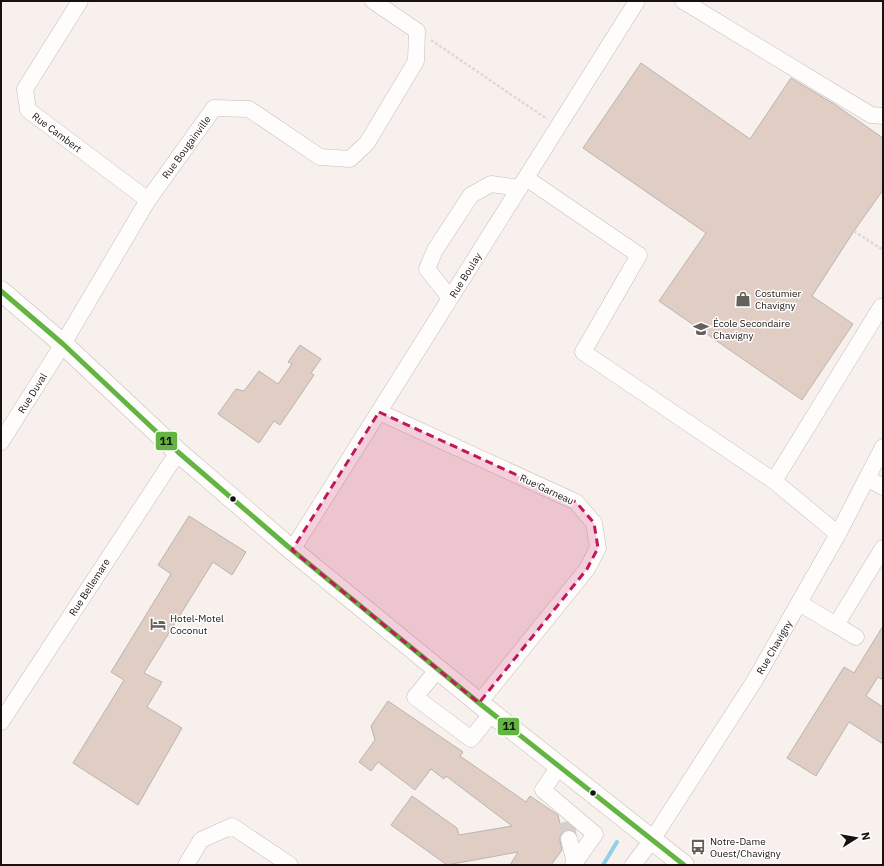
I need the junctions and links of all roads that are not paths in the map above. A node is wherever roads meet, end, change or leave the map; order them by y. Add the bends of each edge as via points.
1 (80, 1) edge
2 (373, 1) edge
3 (637, 1) edge
4 (683, 1) edge
5 (883, 116) edge
6 (523, 183) junction
7 (148, 200) junction
8 (1, 291) edge
9 (450, 298) junction
10 (883, 308) edge
11 (63, 344) junction
12 (379, 412) junction
13 (1, 442) edge
14 (883, 447) edge
15 (178, 452) junction
16 (867, 478) junction
17 (774, 481) junction
18 (883, 487) edge
19 (838, 534) junction
20 (883, 548) edge
21 (292, 550) junction
22 (799, 603) junction
23 (836, 625) junction
24 (856, 637) dead end
25 (438, 669) junction
26 (486, 708) junction
27 (1, 722) edge
28 (559, 766) junction
29 (569, 838) tunnel mouth
30 (652, 840) junction
31 (574, 864) edge
32 (186, 865) edge
33 (290, 865) edge
34 (633, 865) edge
35 (684, 865) edge

1 - 7 street, Rue Cambert via 25,89 28,110
2 - 7 street, Rue Bougainville via 417,31 416,61 367,143 350,159 320,157 249,109 214,108
3 - 6 street, Rue Boulay
4 - 5 street via 871,115
6 - 9 street, Rue Boulay
6 - 9 street via 491,184 471,195 435,250 427,270
6 - 17 street via 639,255 583,352
7 - 11 street, Rue Bougainville
8 - 11 main road
9 - 12 street, Rue Boulay
10 - 17 street
11 - 13 street, Rue Duval
11 - 15 main road
12 - 21 street, Rue Boulay
12 - 26 street, Rue Garneau via 576,502 594,523 598,548 587,569
14 - 16 street, Rue Chavigny
15 - 21 main road
15 - 27 street, Rue Bellemare
16 - 18 street
16 - 19 street, Rue Chavigny
17 - 19 street
19 - 22 street, Rue Chavigny
20 - 23 street
21 - 25 main road
22 - 23 street
22 - 30 street, Rue Chavigny via 755,680
23 - 24 street
25 - 26 main road
25 - 26 street, Rue Garneau via 415,697 471,739
26 - 28 main road
28 - 30 main road
28 - 31 street via 543,790 568,817 595,834
29 - 31 street
30 - 34 street, Rue Chavigny
30 - 35 main road
32 - 33 street via 201,840 232,826

